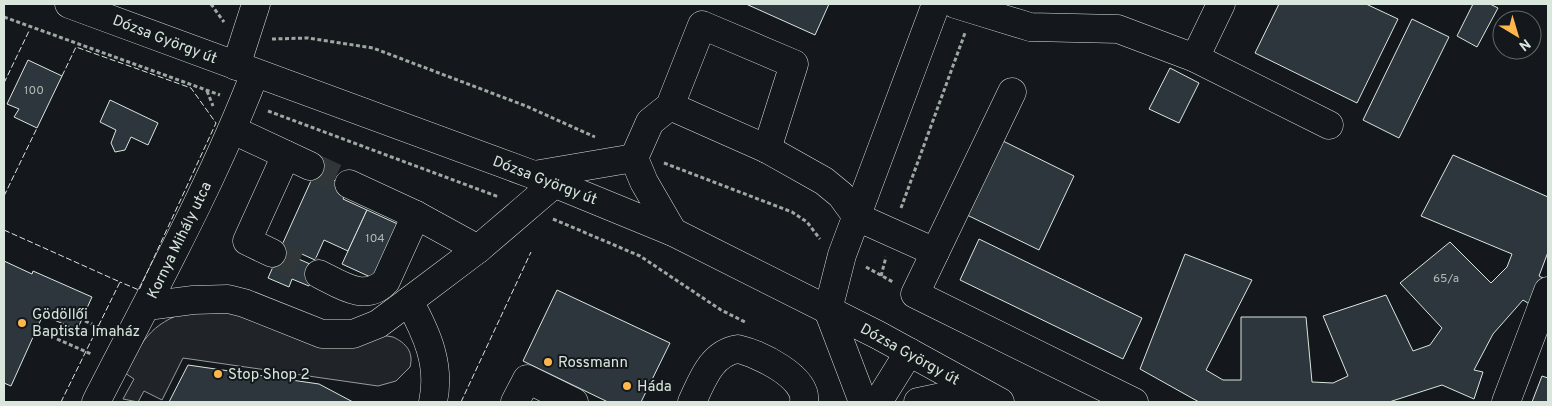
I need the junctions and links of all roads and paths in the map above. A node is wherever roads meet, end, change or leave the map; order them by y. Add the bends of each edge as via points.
1 (70, 4) edge
2 (256, 4) edge
3 (936, 4) edge
4 (1221, 4) edge
5 (964, 7) edge
6 (4, 17) edge
7 (308, 38) dead end
8 (1195, 58) junction
9 (245, 70) junction
10 (1012, 92) dead end
11 (244, 102) junction
12 (670, 106) junction
13 (1329, 126) dead end
14 (233, 130) junction
15 (767, 150) junction
16 (636, 156) junction
17 (544, 179) junction
18 (349, 184) tunnel mouth
19 (527, 208) junction
20 (416, 215) junction
21 (857, 217) junction
22 (807, 222) dead end
23 (673, 232) junction
24 (892, 234) junction
25 (478, 249) junction
26 (935, 252) junction
27 (272, 253) tunnel mouth
28 (319, 274) tunnel mouth
29 (882, 276) dead end
30 (1548, 291) edge
31 (409, 302) junction
32 (147, 306) junction
33 (828, 310) junction
34 (746, 322) dead end
35 (57, 339) dead end
36 (909, 352) junction
37 (95, 355) dead end
38 (975, 390) junction
39 (521, 391) edge
40 (96, 402) edge
41 (433, 402) edge
42 (574, 402) edge
43 (692, 402) edge
44 (804, 402) edge
45 (863, 402) edge
46 (878, 402) edge
47 (918, 402) edge
48 (1000, 402) edge
49 (1134, 402) edge
50 (1506, 402) edge

1 - 9 street, Dózsa György út
2 - 9 street, Kornya Mihály utca
3 - 21 street
4 - 8 street
5 - 8 street via 1030,28 1118,29
5 - 24 path
6 - 11 path
7 - 16 path via 373,48 526,106
8 - 13 street
9 - 11 street, Kornya Mihály utca
9 - 17 street, Dózsa György út
10 - 26 street
11 - 14 street, Kornya Mihály utca
11 - 19 path
12 - 15 street
12 - 15 street via 702,24 794,64
12 - 16 street via 650,122
14 - 27 street via 298,161 247,241
14 - 32 street, Kornya Mihály utca
15 - 21 street via 824,181 841,195
16 - 17 street
16 - 22 path via 792,212
16 - 23 street via 644,182
17 - 19 street
17 - 23 street, Dózsa György út
18 - 20 street
19 - 25 street
19 - 34 path via 640,256 721,310
20 - 25 street
20 - 28 street via 386,281 379,289 366,293 355,291
21 - 24 street
21 - 33 street via 842,255
23 - 33 street, Dózsa György út
24 - 26 street
24 - 29 path
25 - 31 street
26 - 49 street via 915,294
30 - 50 street
31 - 32 street via 366,330 338,336 306,329 228,299
31 - 41 street via 434,358 436,388
32 - 40 street, Kornya Mihály utca
33 - 36 street, Dózsa György út
33 - 45 street
35 - 37 path
36 - 38 street, Dózsa György út
36 - 46 street
38 - 47 street
38 - 48 street, Dózsa György út
39 - 42 street
43 - 44 street via 712,363 726,352 738,348 796,379 805,392

